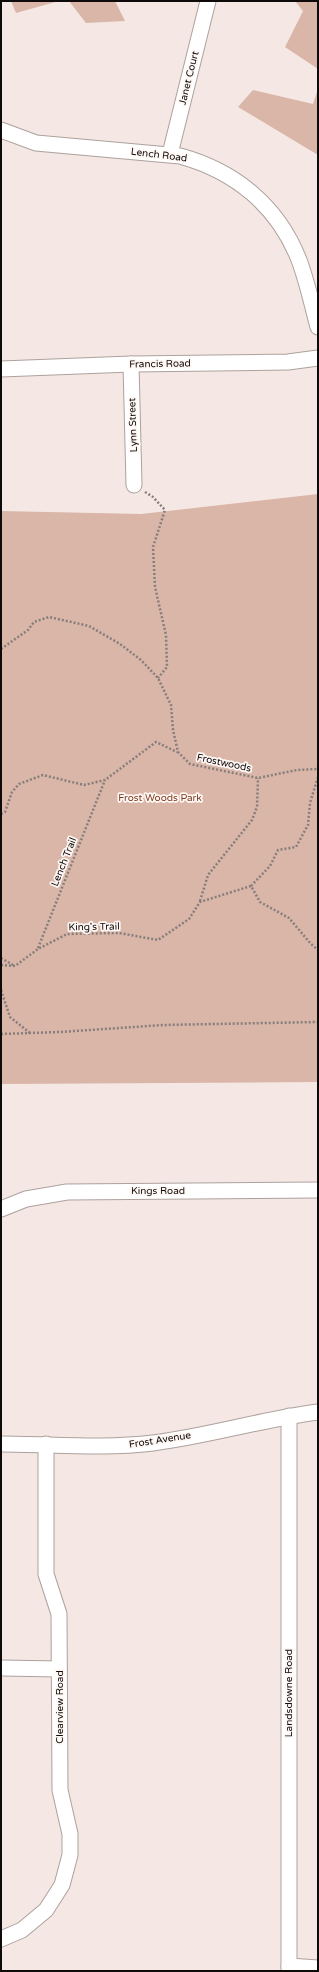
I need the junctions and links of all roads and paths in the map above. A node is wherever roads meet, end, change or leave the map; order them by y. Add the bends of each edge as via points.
1 (208, 1) edge
2 (1, 130) edge
3 (170, 154) junction
4 (318, 328) edge
5 (318, 358) edge
6 (131, 364) junction
7 (1, 369) edge
8 (134, 485) joint
9 (1, 649) edge
10 (158, 678) junction
11 (178, 752) junction
12 (318, 769) edge
13 (318, 777) edge
14 (258, 778) junction
15 (105, 780) junction
16 (1, 814) edge
17 (251, 886) junction
18 (200, 902) junction
19 (38, 949) junction
20 (318, 950) edge
21 (1, 958) edge
22 (1, 964) edge
23 (14, 966) junction
24 (1, 990) edge
25 (318, 1022) edge
26 (30, 1033) junction
27 (1, 1034) edge
28 (318, 1190) edge
29 (1, 1209) edge
30 (318, 1412) edge
31 (289, 1416) junction
32 (1, 1444) edge
33 (46, 1444) junction
34 (1, 1668) edge
35 (59, 1669) junction
36 (1, 1939) edge
37 (289, 1968) edge
38 (318, 1968) edge

1 - 3 street, Janet Court
2 - 3 street, Lench Road via 21,139 57,146
3 - 4 street, Lench Road via 196,160 228,174 267,206 295,249
5 - 6 street, Francis Road via 288,362
6 - 7 street, Francis Road
6 - 8 street, Lynn Street
8 - 10 path via 153,497 165,510 153,547 155,587 166,635 167,668
9 - 10 path via 28,630 34,622 49,617 88,626 114,640 141,660
10 - 11 path via 171,705 172,730
11 - 14 path, Frostwoods via 190,764
11 - 15 path, Frostwoods via 156,742
12 - 14 path, Frostwoods via 297,770
13 - 17 path via 310,803 308,825 296,847 278,850 270,866
14 - 18 path, King's Trail via 257,807 252,820 208,875
15 - 16 path via 84,785 43,775 19,784 12,792 5,812
15 - 19 path, Lench Trail
17 - 18 path
17 - 20 path via 260,902 289,918
18 - 19 path, King's Trail via 189,919 158,940 119,933 67,934
19 - 23 path, King's Trail
21 - 23 path
22 - 23 path
24 - 26 path via 10,1017
25 - 26 path via 163,1025
26 - 27 path
28 - 29 street, Kings Road via 67,1192 26,1200
30 - 31 street, Frost Avenue
31 - 33 street, Frost Avenue via 154,1443 118,1446
31 - 37 street, Landsdowne Road
32 - 33 street, Frost Avenue
33 - 35 street, Clearview Road via 46,1574 59,1614
34 - 35 street
35 - 36 street, Clearview Road via 60,1790 70,1834 69,1865 62,1885 46,1910 22,1930
37 - 38 street

